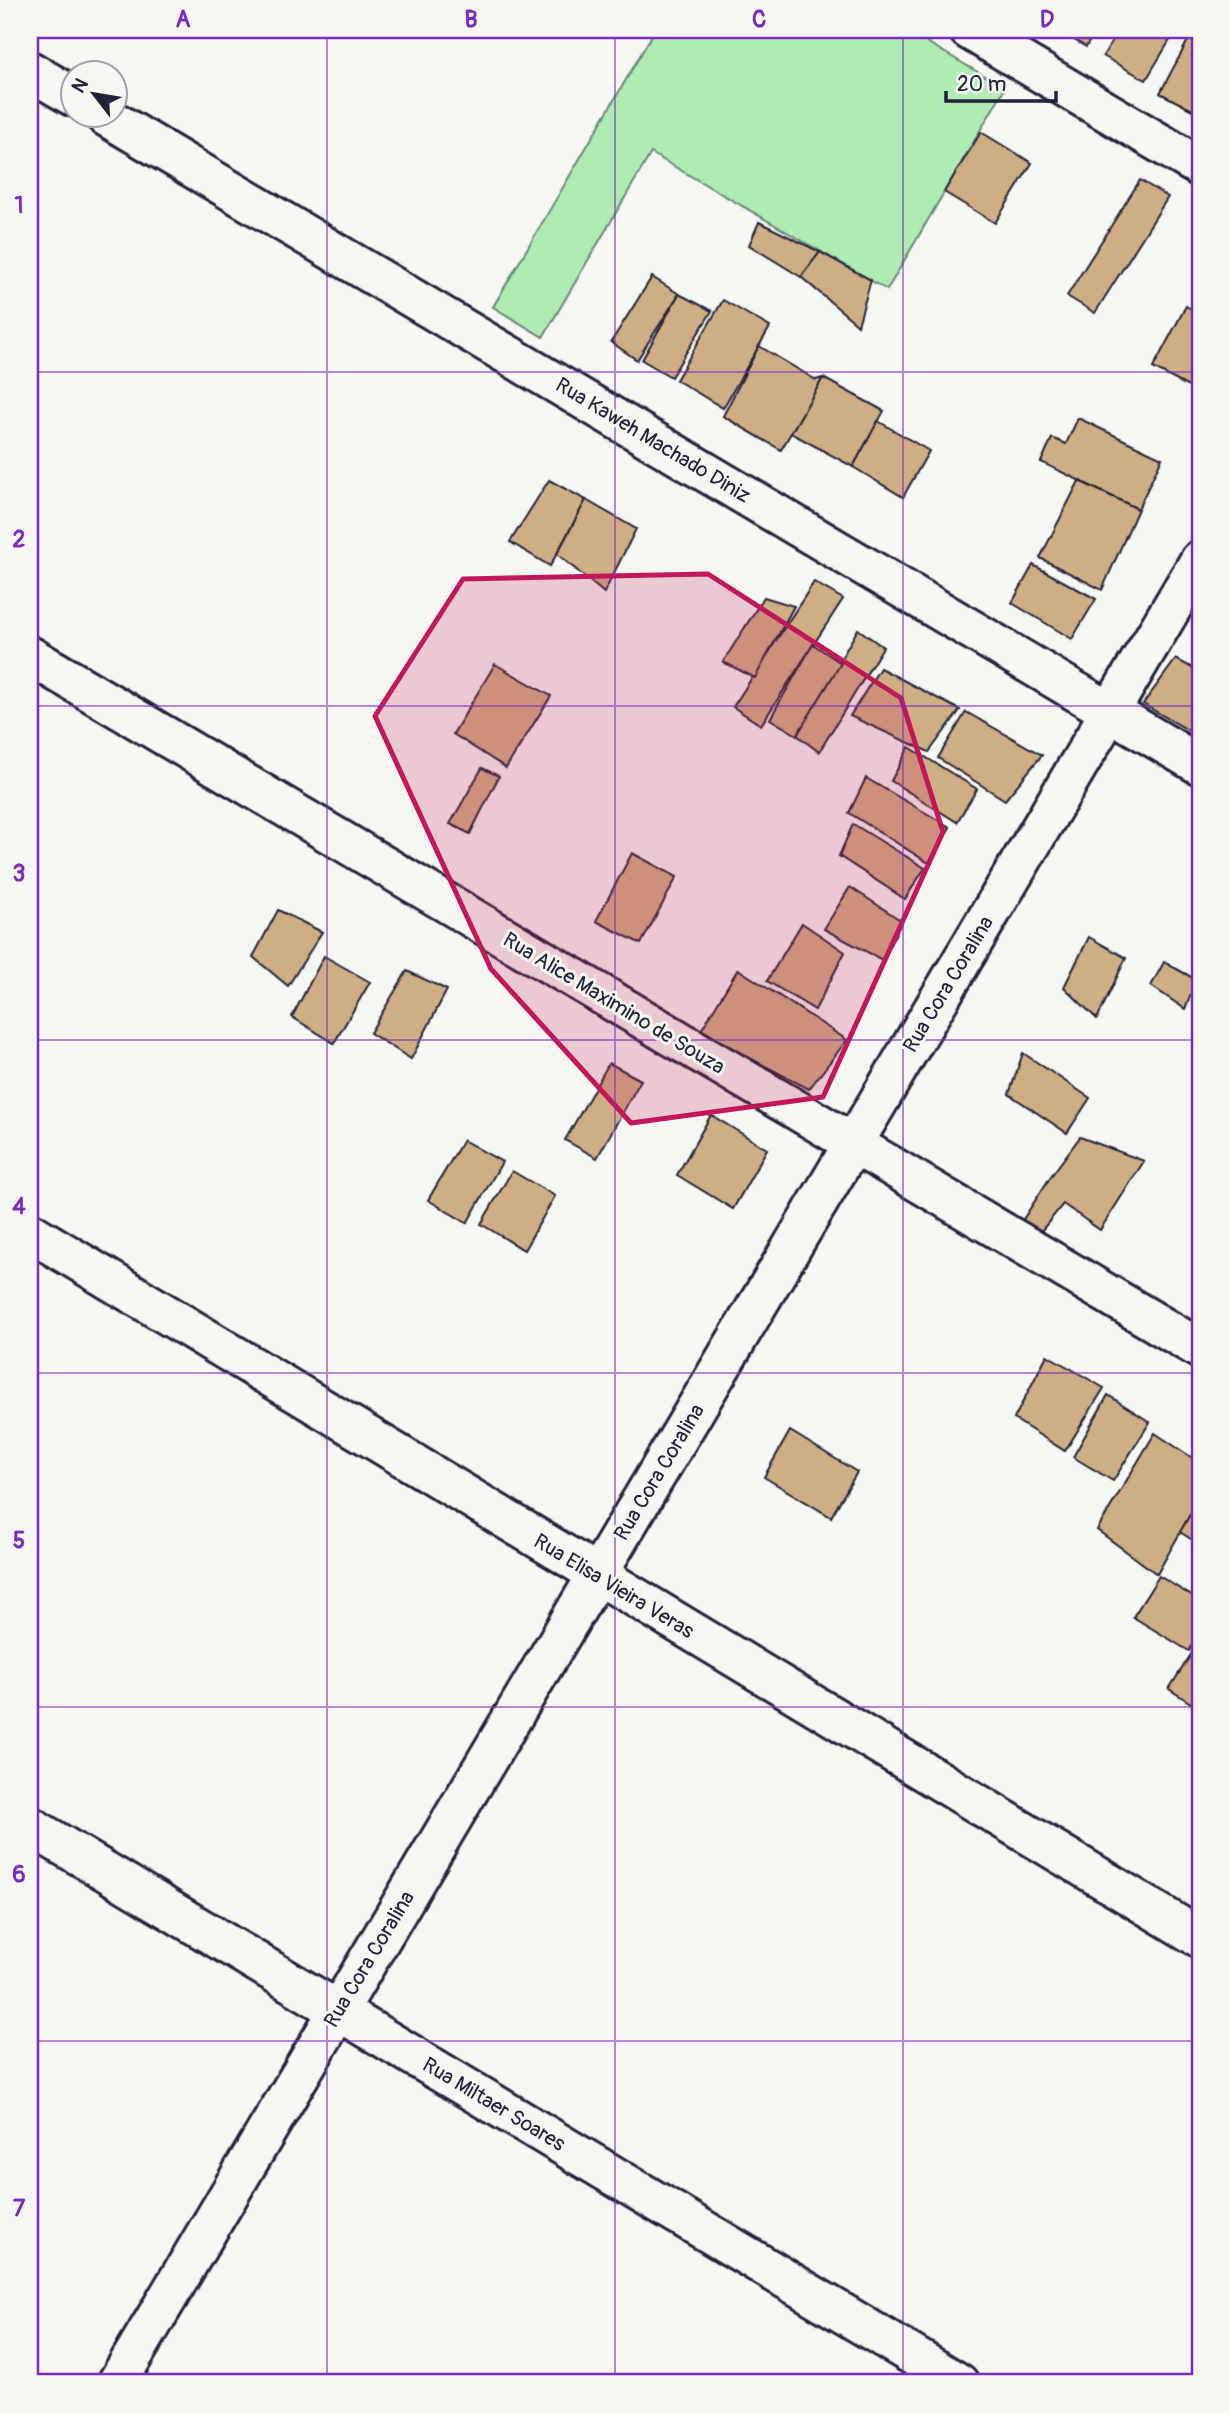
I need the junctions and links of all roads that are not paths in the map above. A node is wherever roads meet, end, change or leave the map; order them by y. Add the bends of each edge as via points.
1 (969, 30) edge
2 (30, 71) edge
3 (60, 89) edge
4 (129, 130) edge
5 (1200, 167) edge
6 (1200, 560) edge
7 (30, 656) edge
8 (1110, 712) junction
9 (1200, 765) edge
10 (852, 1145) junction
11 (30, 1232) edge
12 (1200, 1349) edge
13 (597, 1576) junction
14 (30, 1826) edge
15 (1200, 1938) edge
16 (339, 2010) junction
17 (117, 2383) edge
18 (958, 2383) edge

1 - 5 street
2 - 3 street
4 - 8 street, Rua Kaweh Machado Diniz
6 - 8 street, Rua Cora Coralina
7 - 10 street, Rua Alice Maximino de Souza
8 - 9 street, Rua Kaweh Machado Diniz
8 - 10 street, Rua Cora Coralina
10 - 12 street, Rua Alice Maximino de Souza
10 - 13 street, Rua Cora Coralina
11 - 13 street, Rua Elisa Vieira Veras
13 - 15 street, Rua Elisa Vieira Veras
13 - 16 street, Rua Cora Coralina
14 - 16 street, Rua Miltaer Soares
16 - 17 street, Rua Cora Coralina
16 - 18 street, Rua Miltaer Soares

